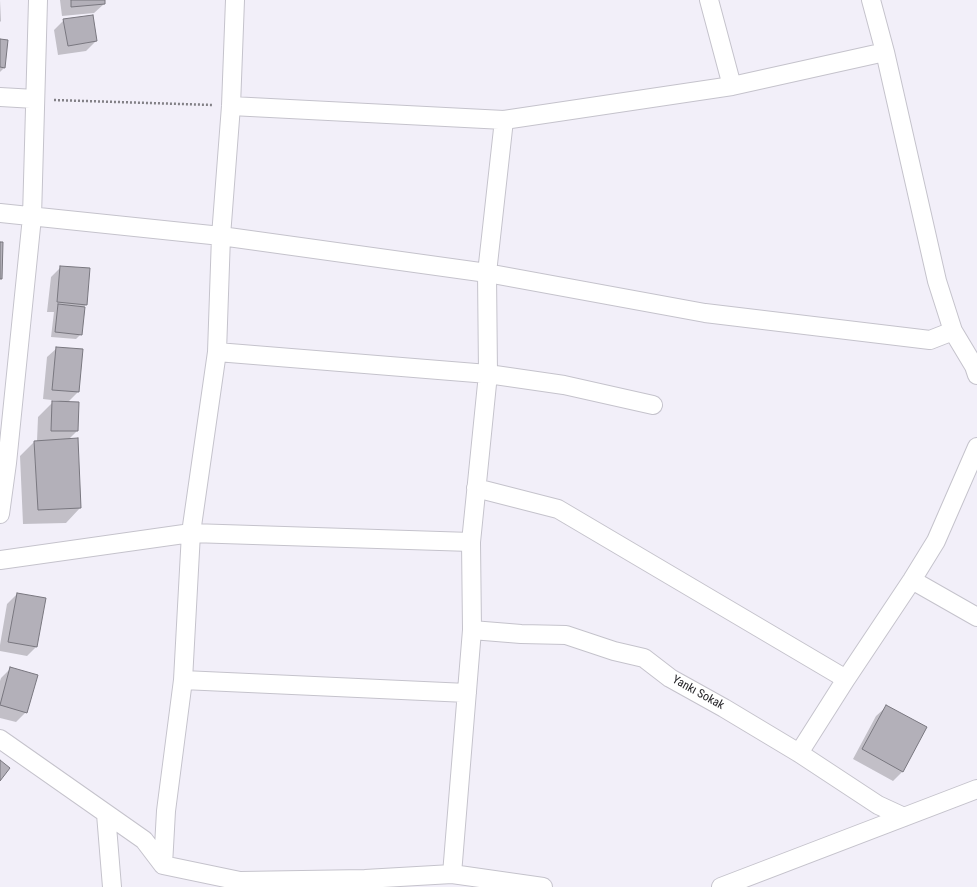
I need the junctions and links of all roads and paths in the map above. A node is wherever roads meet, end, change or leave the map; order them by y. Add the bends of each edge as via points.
1 (38, 0) edge
2 (236, 0) edge
3 (709, 0) edge
4 (871, 0) edge
5 (885, 52) junction
6 (732, 86) junction
7 (0, 97) edge
8 (35, 100) junction
9 (231, 106) junction
10 (504, 120) junction
11 (0, 213) edge
12 (32, 217) junction
13 (221, 236) junction
14 (486, 273) junction
15 (953, 331) junction
16 (217, 352) junction
17 (488, 374) junction
18 (977, 375) edge
19 (653, 404) dead end
20 (975, 456) edge
21 (476, 488) junction
22 (0, 514) edge
23 (191, 533) junction
24 (471, 542) junction
25 (0, 560) edge
26 (912, 580) junction
27 (977, 617) edge
28 (472, 630) junction
29 (846, 679) junction
30 (183, 680) junction
31 (467, 693) junction
32 (0, 739) edge
33 (799, 753) junction
34 (977, 789) edge
35 (106, 814) junction
36 (904, 817) junction
37 (163, 865) junction
38 (452, 874) junction
39 (202, 880) edge
40 (367, 883) edge
41 (112, 887) edge
42 (543, 887) edge
43 (721, 887) edge

1 - 8 street
2 - 9 street
3 - 6 street
4 - 5 street
5 - 6 street
5 - 15 street via 937,282
6 - 10 street
7 - 8 street
8 - 9 path
8 - 12 street
9 - 10 street
9 - 13 street
10 - 14 street
11 - 12 street
12 - 13 street
12 - 22 street
13 - 14 street
13 - 16 street
14 - 15 street via 713,314 930,340
14 - 17 street
15 - 18 street
16 - 17 street
16 - 23 street
17 - 19 street via 564,385
17 - 21 street
20 - 26 street via 936,541
21 - 24 street
21 - 29 street via 558,509
23 - 24 street
23 - 25 street
23 - 30 street
24 - 28 street
26 - 27 street
26 - 29 street
28 - 31 street
28 - 33 street, Yankı Sokak via 566,635 644,658 670,678
29 - 33 street
30 - 31 street
30 - 37 street via 166,811
31 - 38 street
32 - 35 street
33 - 36 street, Yankı Sokak via 878,805
34 - 36 street
35 - 37 street via 144,840
35 - 41 street
36 - 43 street
37 - 39 street
38 - 40 street
38 - 42 street
39 - 40 street

